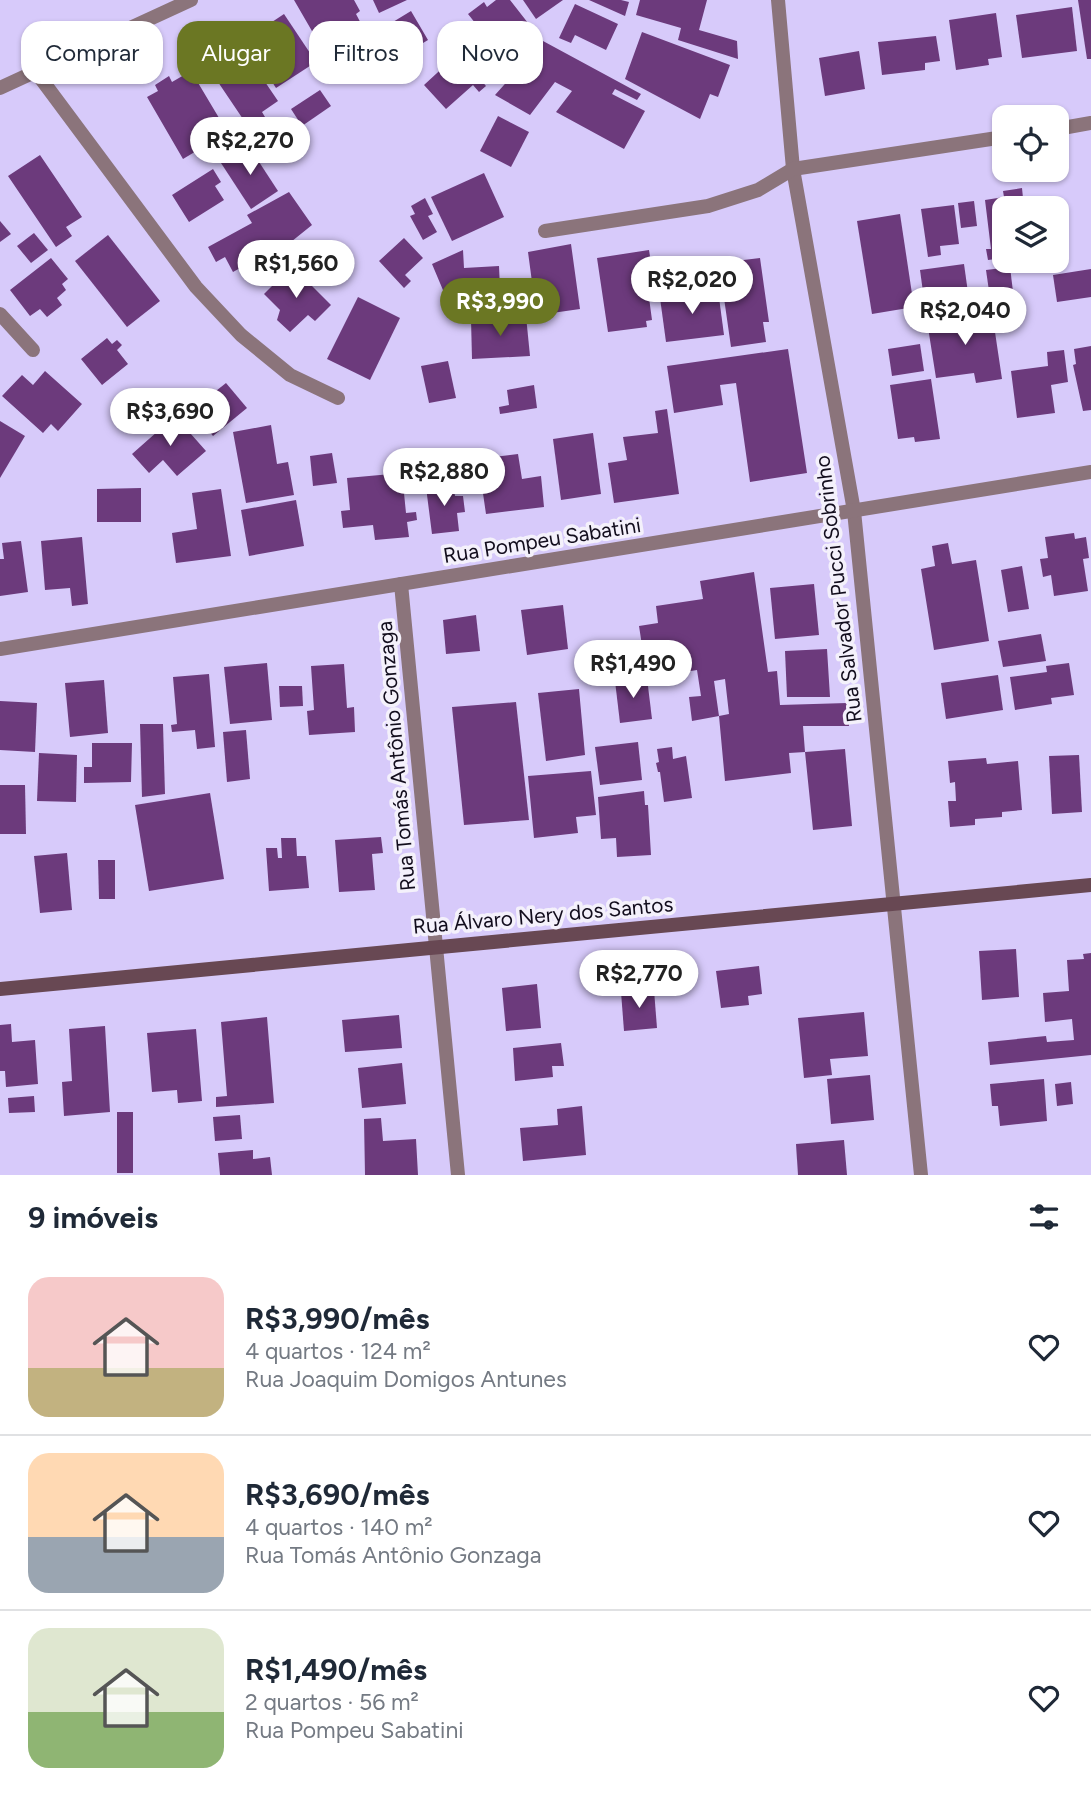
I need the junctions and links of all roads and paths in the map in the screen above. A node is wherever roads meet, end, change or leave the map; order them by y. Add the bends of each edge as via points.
1 (191, 0) edge
2 (778, 0) edge
3 (146, 21) edge
4 (21, 79) edge
5 (45, 84) edge
6 (0, 88) edge
7 (1091, 123) edge
8 (1069, 126) edge
9 (992, 138) edge
10 (793, 169) junction
11 (545, 231) dead end
12 (0, 314) edge
13 (33, 350) dead end
14 (338, 398) dead end
15 (1091, 472) edge
16 (854, 511) junction
17 (401, 584) junction
18 (0, 649) edge
19 (1091, 885) edge
20 (894, 904) junction
21 (436, 947) junction
22 (0, 989) edge
23 (458, 1175) edge
24 (921, 1175) edge

1 - 3 street
2 - 10 street, Rua Salvador Pucci Sobrinho
4 - 6 street
5 - 14 street via 196,287 223,316 290,374
7 - 8 street
9 - 10 street
10 - 11 street via 758,190 708,206
10 - 16 street, Rua Salvador Pucci Sobrinho
12 - 13 street
15 - 16 street, Rua Pompeu Sabatini
16 - 17 street, Rua Pompeu Sabatini
16 - 20 street, Rua Salvador Pucci Sobrinho
17 - 18 street, Rua Pompeu Sabatini
17 - 21 street, Rua Tomás Antônio Gonzaga
19 - 20 main road, Rua Álvaro Nery dos Santos
20 - 21 main road, Rua Álvaro Nery dos Santos
20 - 24 street, Rua Salvador Pucci Sobrinho
21 - 22 main road, Rua Álvaro Nery dos Santos
21 - 23 street, Rua Tomás Antônio Gonzaga

